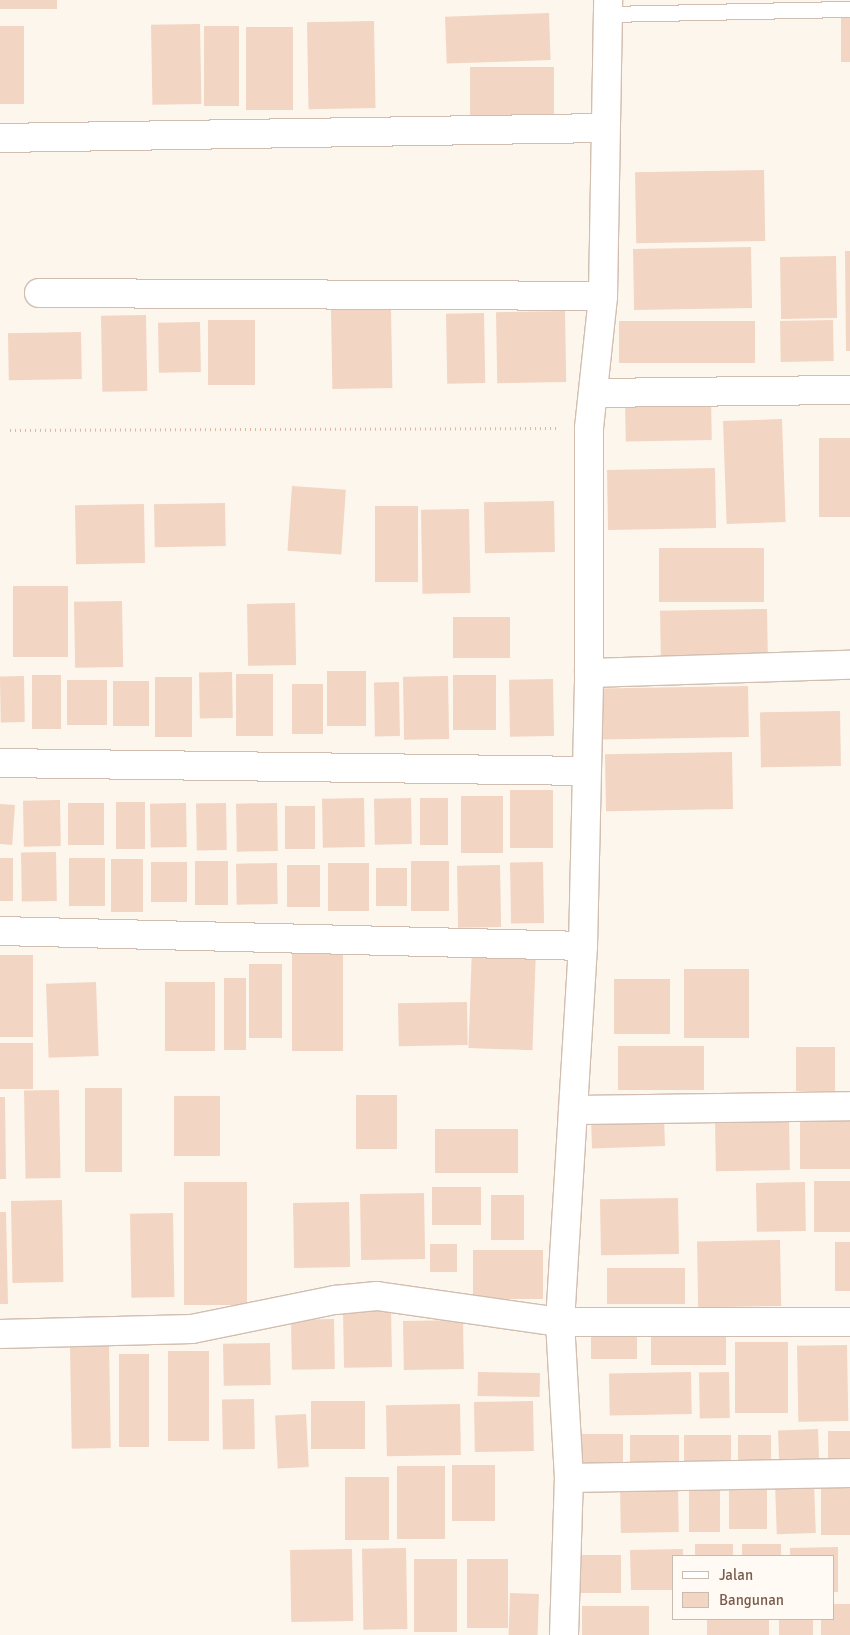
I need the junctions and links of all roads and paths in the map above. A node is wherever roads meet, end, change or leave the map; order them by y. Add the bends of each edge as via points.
1 (607, 7) edge
2 (850, 9) edge
3 (604, 128) junction
4 (0, 138) edge
5 (40, 293) dead end
6 (604, 296) junction
7 (850, 390) edge
8 (595, 393) junction
9 (589, 428) junction
10 (10, 430) dead end
11 (850, 665) edge
12 (589, 673) junction
13 (0, 763) edge
14 (585, 771) junction
15 (0, 931) edge
16 (583, 946) junction
17 (850, 1106) edge
18 (573, 1110) junction
19 (560, 1322) junction
20 (850, 1322) edge
21 (0, 1334) edge
22 (850, 1473) edge
23 (569, 1478) junction
24 (564, 1635) edge

1 - 2 lane
1 - 3 street
3 - 4 street
3 - 6 street
5 - 6 street
6 - 8 street
7 - 8 street
8 - 9 street
9 - 10 path
9 - 12 street
11 - 12 street
12 - 14 street
13 - 14 street
14 - 16 street
15 - 16 street
16 - 18 street
17 - 18 street
18 - 19 street
19 - 20 street
19 - 21 street via 377,1296 336,1300 192,1329
19 - 23 street
22 - 23 street
23 - 24 street

